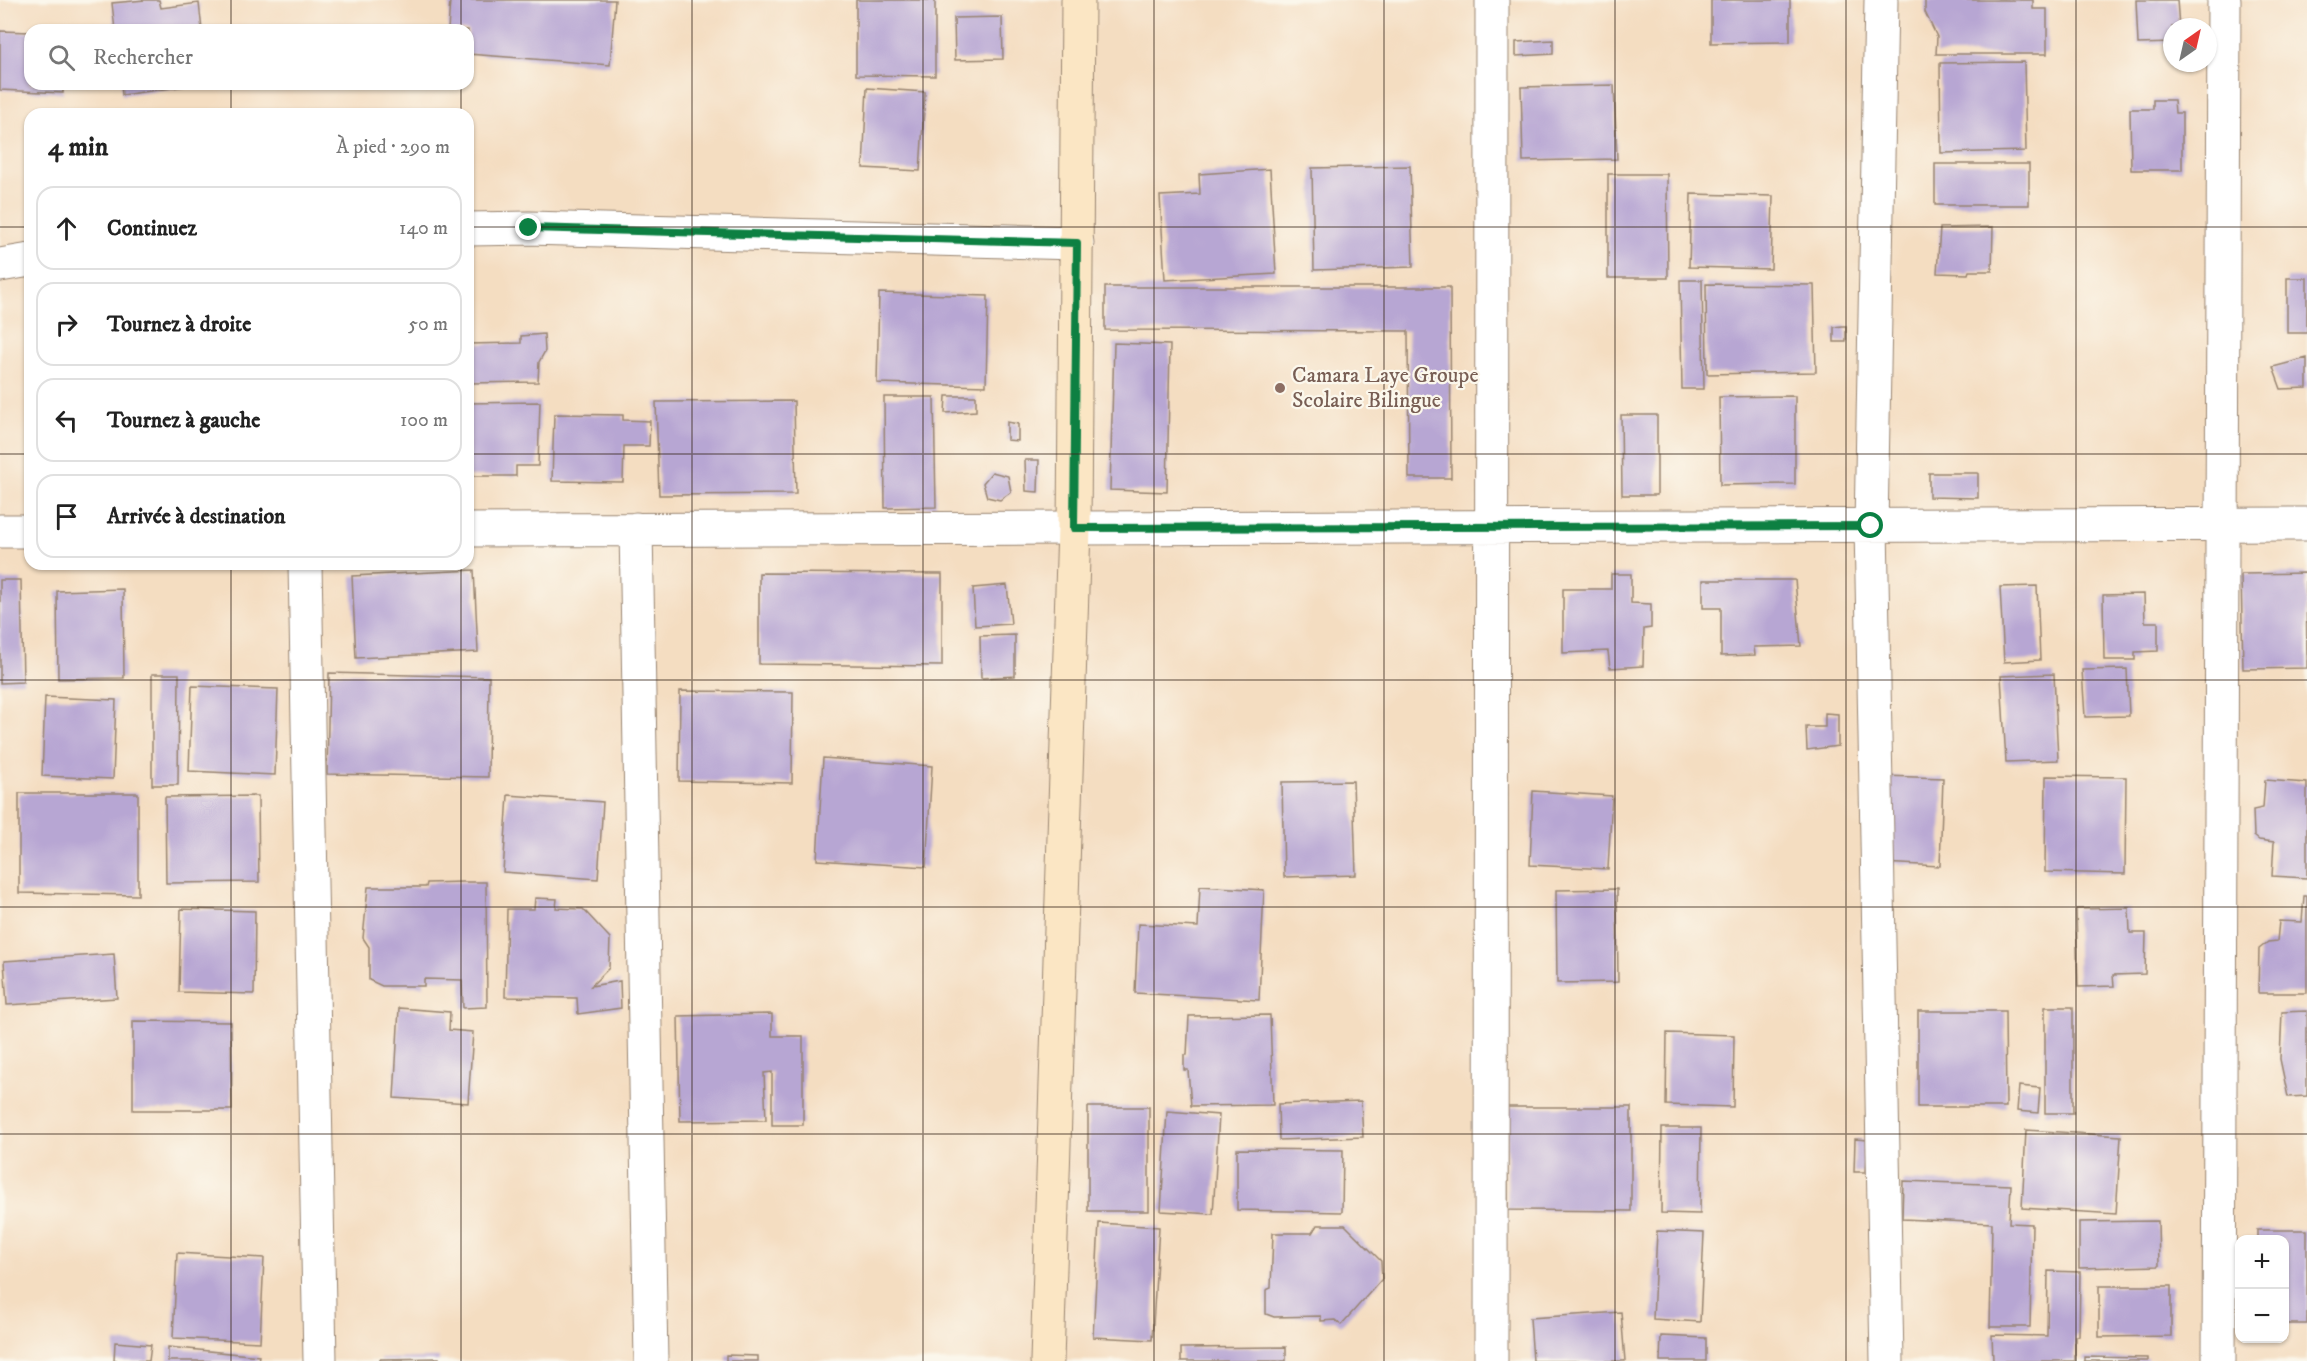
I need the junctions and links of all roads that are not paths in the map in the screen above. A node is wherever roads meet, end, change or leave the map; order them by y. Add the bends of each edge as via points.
1 (1078, 0) edge
2 (1492, 0) edge
3 (1881, 0) edge
4 (2224, 0) edge
5 (474, 229) edge
6 (1077, 243) junction
7 (24, 261) edge
8 (0, 265) edge
9 (2222, 524) junction
10 (2307, 524) edge
11 (1871, 526) junction
12 (1491, 527) junction
13 (1074, 528) junction
14 (636, 529) junction
15 (474, 530) edge
16 (0, 531) edge
17 (24, 531) edge
18 (305, 570) edge
19 (320, 1361) edge
20 (651, 1361) edge
21 (1047, 1361) edge
22 (1491, 1361) edge
23 (1887, 1361) edge
24 (2219, 1361) edge

1 - 6 street
2 - 12 street
3 - 11 street
4 - 9 street
5 - 6 street
6 - 13 street
7 - 8 street
9 - 10 street
9 - 11 street
9 - 24 street
11 - 12 street
11 - 23 street
12 - 13 street
12 - 22 street
13 - 14 street
13 - 21 street
14 - 15 street
14 - 20 street
16 - 17 street
18 - 19 street

